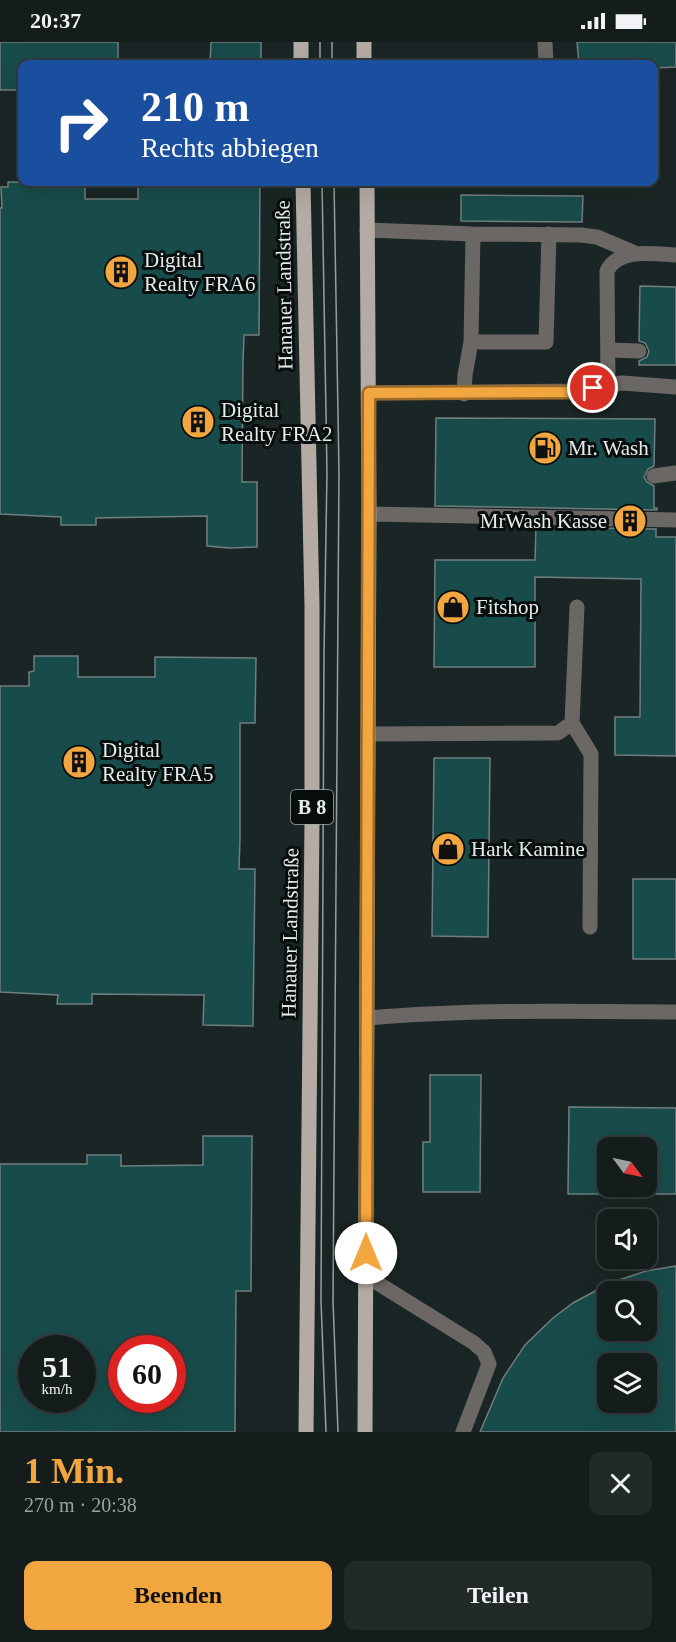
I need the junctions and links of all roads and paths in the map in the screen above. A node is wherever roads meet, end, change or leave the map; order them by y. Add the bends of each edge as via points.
1 (301, 42) edge
2 (364, 42) edge
3 (545, 42) edge
4 (301, 60) edge
5 (364, 60) edge
6 (546, 60) edge
7 (303, 186) edge
8 (367, 186) edge
9 (367, 230) junction
10 (473, 234) junction
11 (549, 234) junction
12 (637, 254) junction
13 (676, 255) edge
14 (471, 342) junction
15 (609, 350) junction
16 (639, 351) dead end
17 (608, 385) junction
18 (676, 387) edge
19 (369, 393) junction
20 (464, 394) junction
21 (676, 473) edge
22 (654, 476) dead end
23 (369, 514) junction
24 (676, 520) edge
25 (578, 607) dead end
26 (572, 723) junction
27 (369, 734) junction
28 (590, 927) dead end
29 (676, 1012) edge
30 (368, 1018) junction
31 (366, 1276) junction
32 (306, 1432) edge
33 (365, 1432) edge
34 (463, 1432) edge

1 - 4 main road
2 - 5 main road
3 - 6 lane
7 - 32 main road, Hanauer Landstraße / B 8 via 312,606
8 - 9 main road
9 - 10 lane
9 - 19 main road
10 - 11 lane
10 - 14 lane
11 - 12 lane via 597,237
11 - 14 lane via 546,342
12 - 13 lane
12 - 15 lane via 618,258 607,271
14 - 20 lane
15 - 16 lane
15 - 17 lane
17 - 18 lane
17 - 20 lane via 578,392
19 - 20 lane
19 - 23 main road
21 - 22 lane
23 - 24 lane
23 - 27 main road
25 - 26 lane
26 - 27 lane via 558,733
26 - 28 lane via 591,754
27 - 30 main road
29 - 30 lane via 500,1010
30 - 31 main road
31 - 33 main road
31 - 34 lane via 484,1352 489,1364

